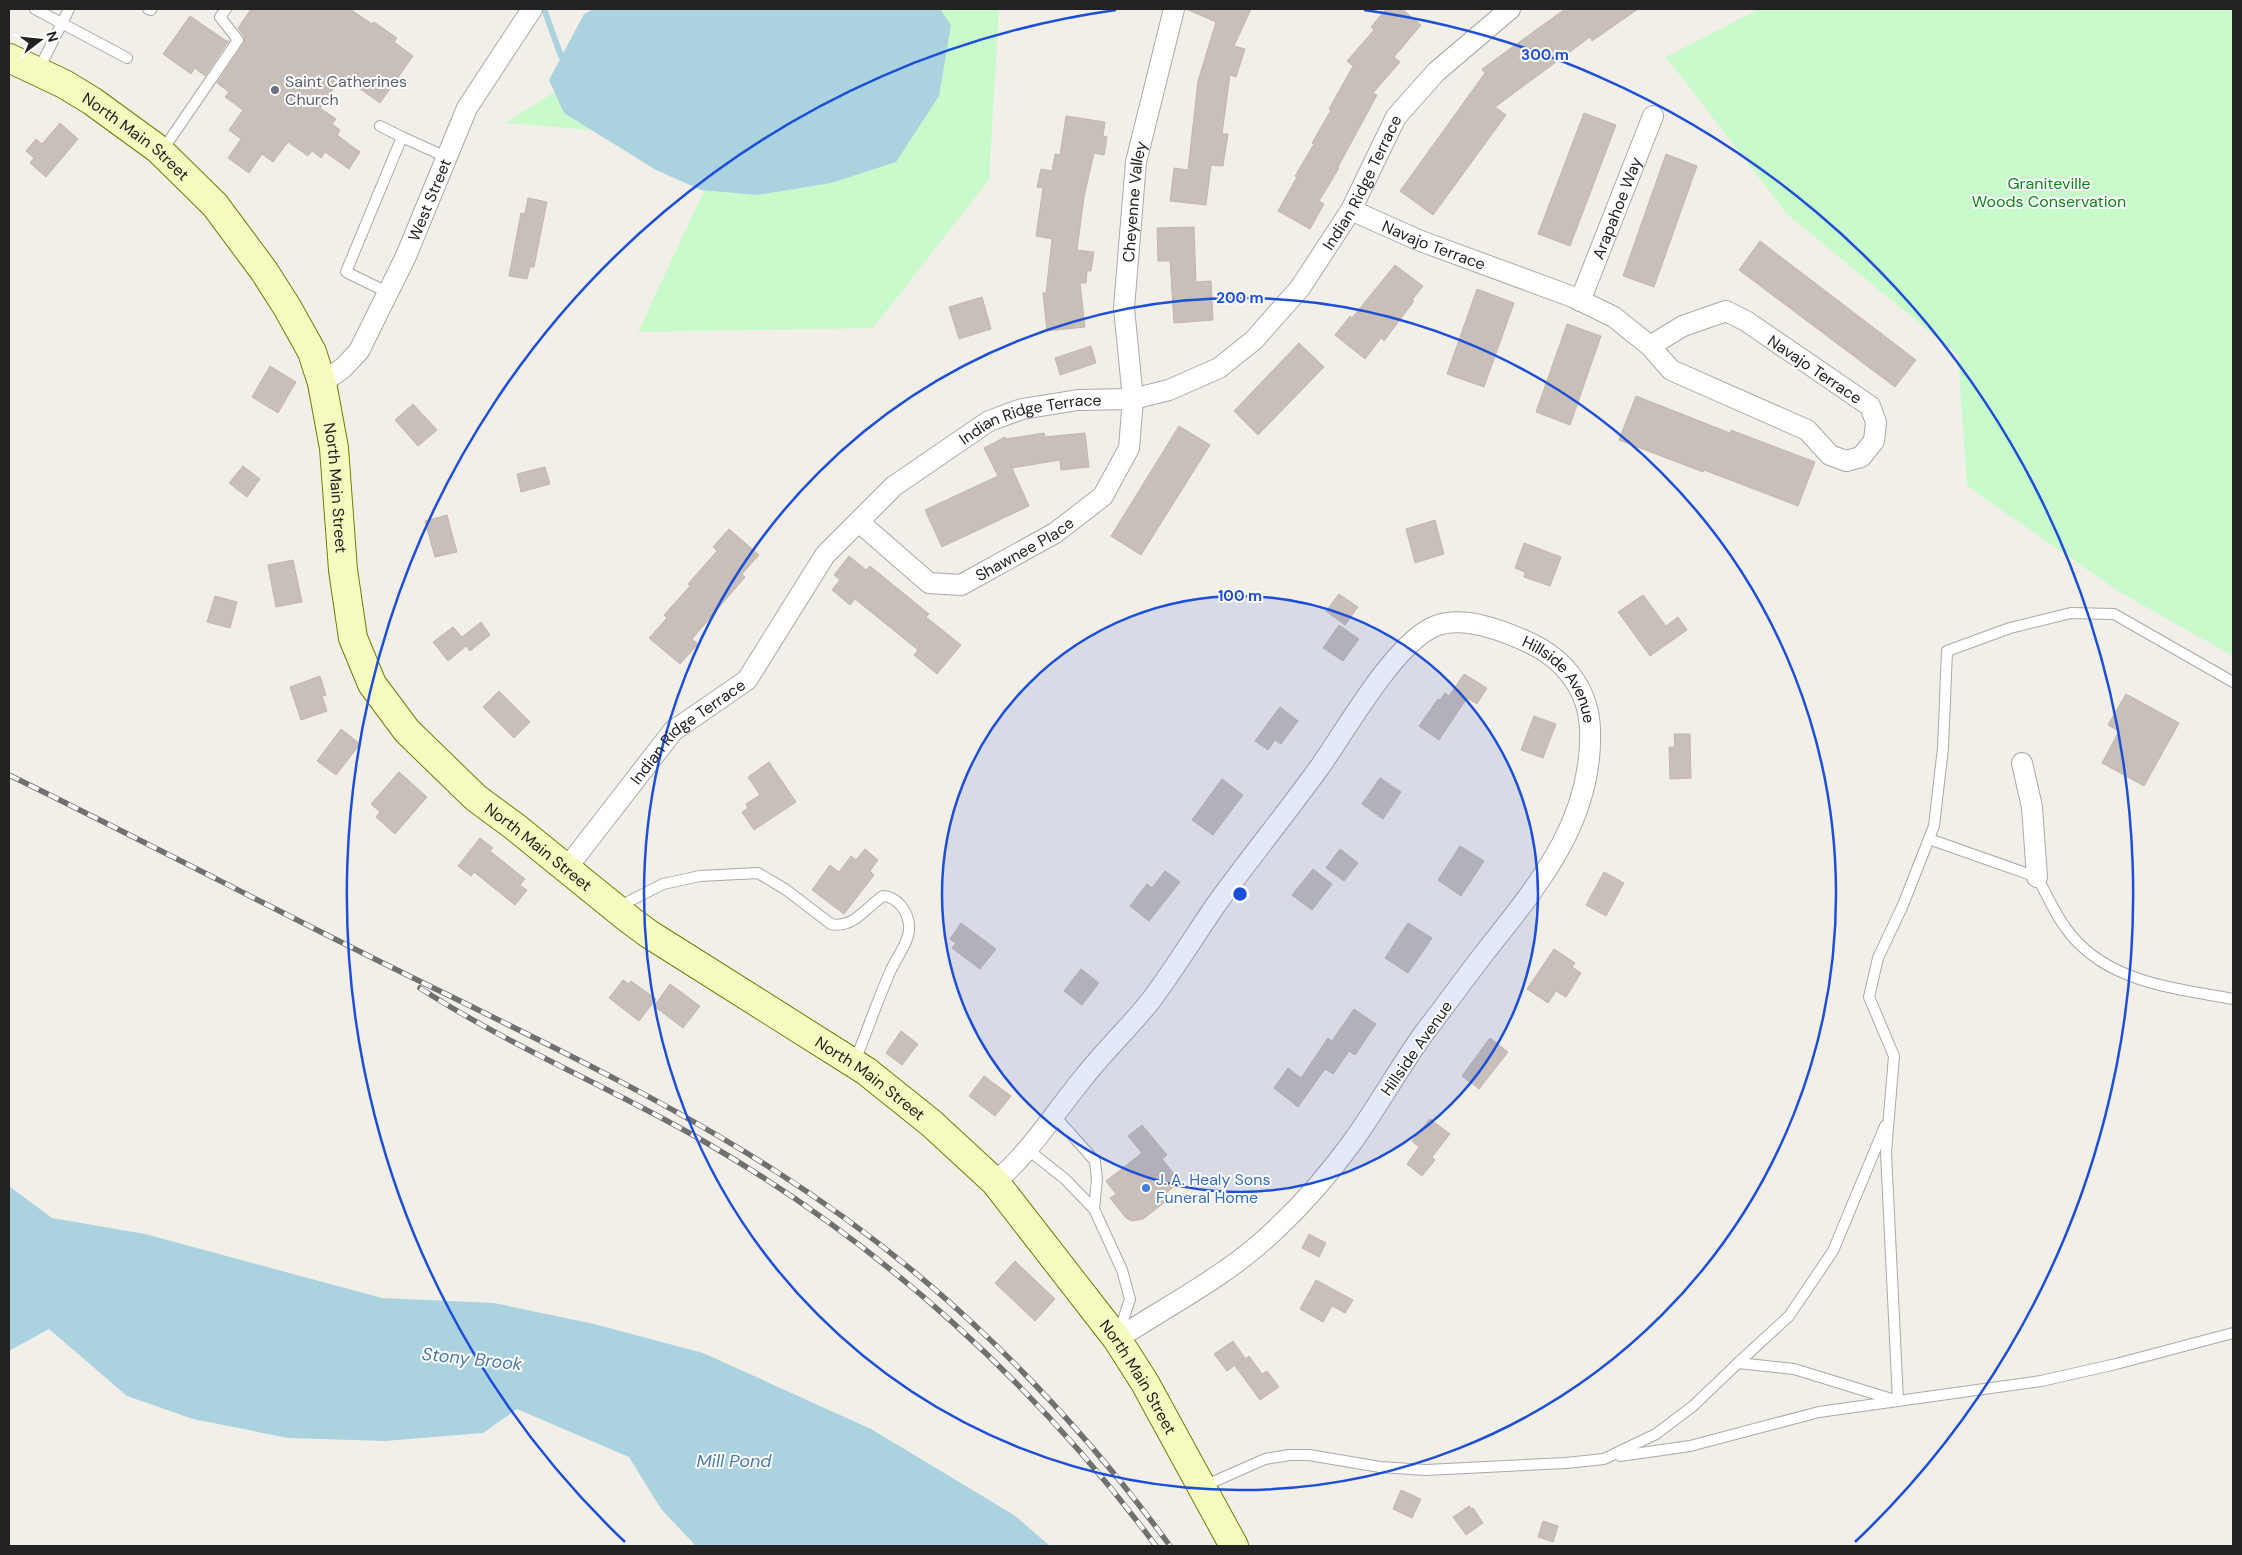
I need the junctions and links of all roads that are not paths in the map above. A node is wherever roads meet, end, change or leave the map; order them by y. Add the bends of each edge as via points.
1 (35, 9) edge
2 (69, 9) edge
3 (226, 9) edge
4 (532, 9) edge
5 (1174, 9) edge
6 (1510, 9) edge
7 (62, 23) junction
8 (9, 58) edge
9 (127, 58) dead end
10 (37, 72) junction
11 (1653, 116) dead end
12 (380, 126) dead end
13 (402, 137) junction
14 (161, 152) junction
15 (446, 157) junction
16 (1351, 210) junction
17 (389, 292) junction
18 (1580, 301) junction
19 (1650, 346) junction
20 (322, 383) junction
21 (1133, 399) junction
22 (859, 522) junction
23 (2233, 682) edge
24 (2022, 763) dead end
25 (1929, 838) junction
26 (566, 869) junction
27 (2037, 876) junction
28 (615, 908) junction
29 (2233, 999) edge
30 (854, 1064) junction
31 (1054, 1115) junction
32 (1889, 1116) junction
33 (1027, 1149) junction
34 (995, 1182) junction
35 (1094, 1209) junction
36 (2233, 1334) edge
37 (1117, 1339) junction
38 (1738, 1363) junction
39 (1898, 1401) junction
40 (1604, 1459) junction
41 (1204, 1490) junction
42 (1234, 1546) edge

1 - 7 lane
2 - 7 lane
3 - 14 lane via 220,17 238,40
4 - 15 street, West Street via 467,108
5 - 21 street, Cheyenne Valley via 1136,162 1124,308
6 - 16 street, Indian Ridge Terrace via 1436,72 1396,117
7 - 9 lane
7 - 10 lane
8 - 10 main road, North Main Street
10 - 14 main road, North Main Street via 92,101
11 - 18 street, Arapahoe Way
12 - 13 lane
13 - 15 lane
13 - 17 lane via 346,272
14 - 20 main road, North Main Street via 215,205 264,271 312,352
15 - 17 street, West Street
16 - 18 street, Navajo Terrace via 1418,240
16 - 21 street, Indian Ridge Terrace via 1300,288 1254,340 1219,368 1169,390
17 - 20 street, West Street via 359,351
18 - 19 street, Navajo Terrace via 1614,317
19 - 19 street, Navajo Terrace via 1671,370 1807,430 1830,456 1846,461 1861,457 1874,441 1876,422 1870,406 1746,322 1726,312 1684,326
20 - 26 main road, North Main Street via 334,448 343,570 353,638 372,684 406,731 470,792
21 - 22 street, Indian Ridge Terrace via 1068,402 1022,409 989,421 894,486
21 - 22 street, Shawnee Place via 1130,448 1103,496 1055,533 962,585 929,583
22 - 26 street, Indian Ridge Terrace via 825,555 747,680 673,731
23 - 25 lane via 2114,614 2071,613 2010,628 1947,651 1943,748 1934,826
24 - 27 street via 2032,807
25 - 27 lane
25 - 32 lane via 1878,958 1870,997 1894,1056
26 - 28 main road, North Main Street
27 - 29 lane via 2065,928 2086,951 2116,972 2162,986
28 - 30 main road, North Main Street via 649,934
28 - 30 lane via 663,884 700,876 758,873 831,924 840,926 850,924 883,896 893,897 902,906 909,924 906,940 891,969
30 - 34 main road, North Main Street via 931,1123
31 - 33 street, Hillside Avenue
31 - 35 lane via 1095,1161
31 - 37 street, Hillside Avenue via 1150,1001 1383,674 1413,641 1431,628 1446,623 1484,626 1537,646 1572,673 1590,716 1587,780 1579,808 1558,852 1527,900 1415,1046 1352,1142 1275,1230 1231,1266
32 - 38 lane via 1833,1251 1789,1316
32 - 39 lane via 1886,1152
33 - 34 street, Hillside Avenue
33 - 35 lane via 1065,1179
34 - 37 main road, North Main Street
35 - 37 lane via 1122,1270 1130,1298
36 - 39 lane via 2041,1381
37 - 41 main road, North Main Street
38 - 39 lane via 1794,1369
38 - 40 lane via 1693,1406 1656,1434
39 - 40 lane via 1819,1412 1690,1446
40 - 41 lane via 1566,1464 1426,1470 1289,1455 1265,1459 1213,1482
41 - 42 main road, North Main Street

